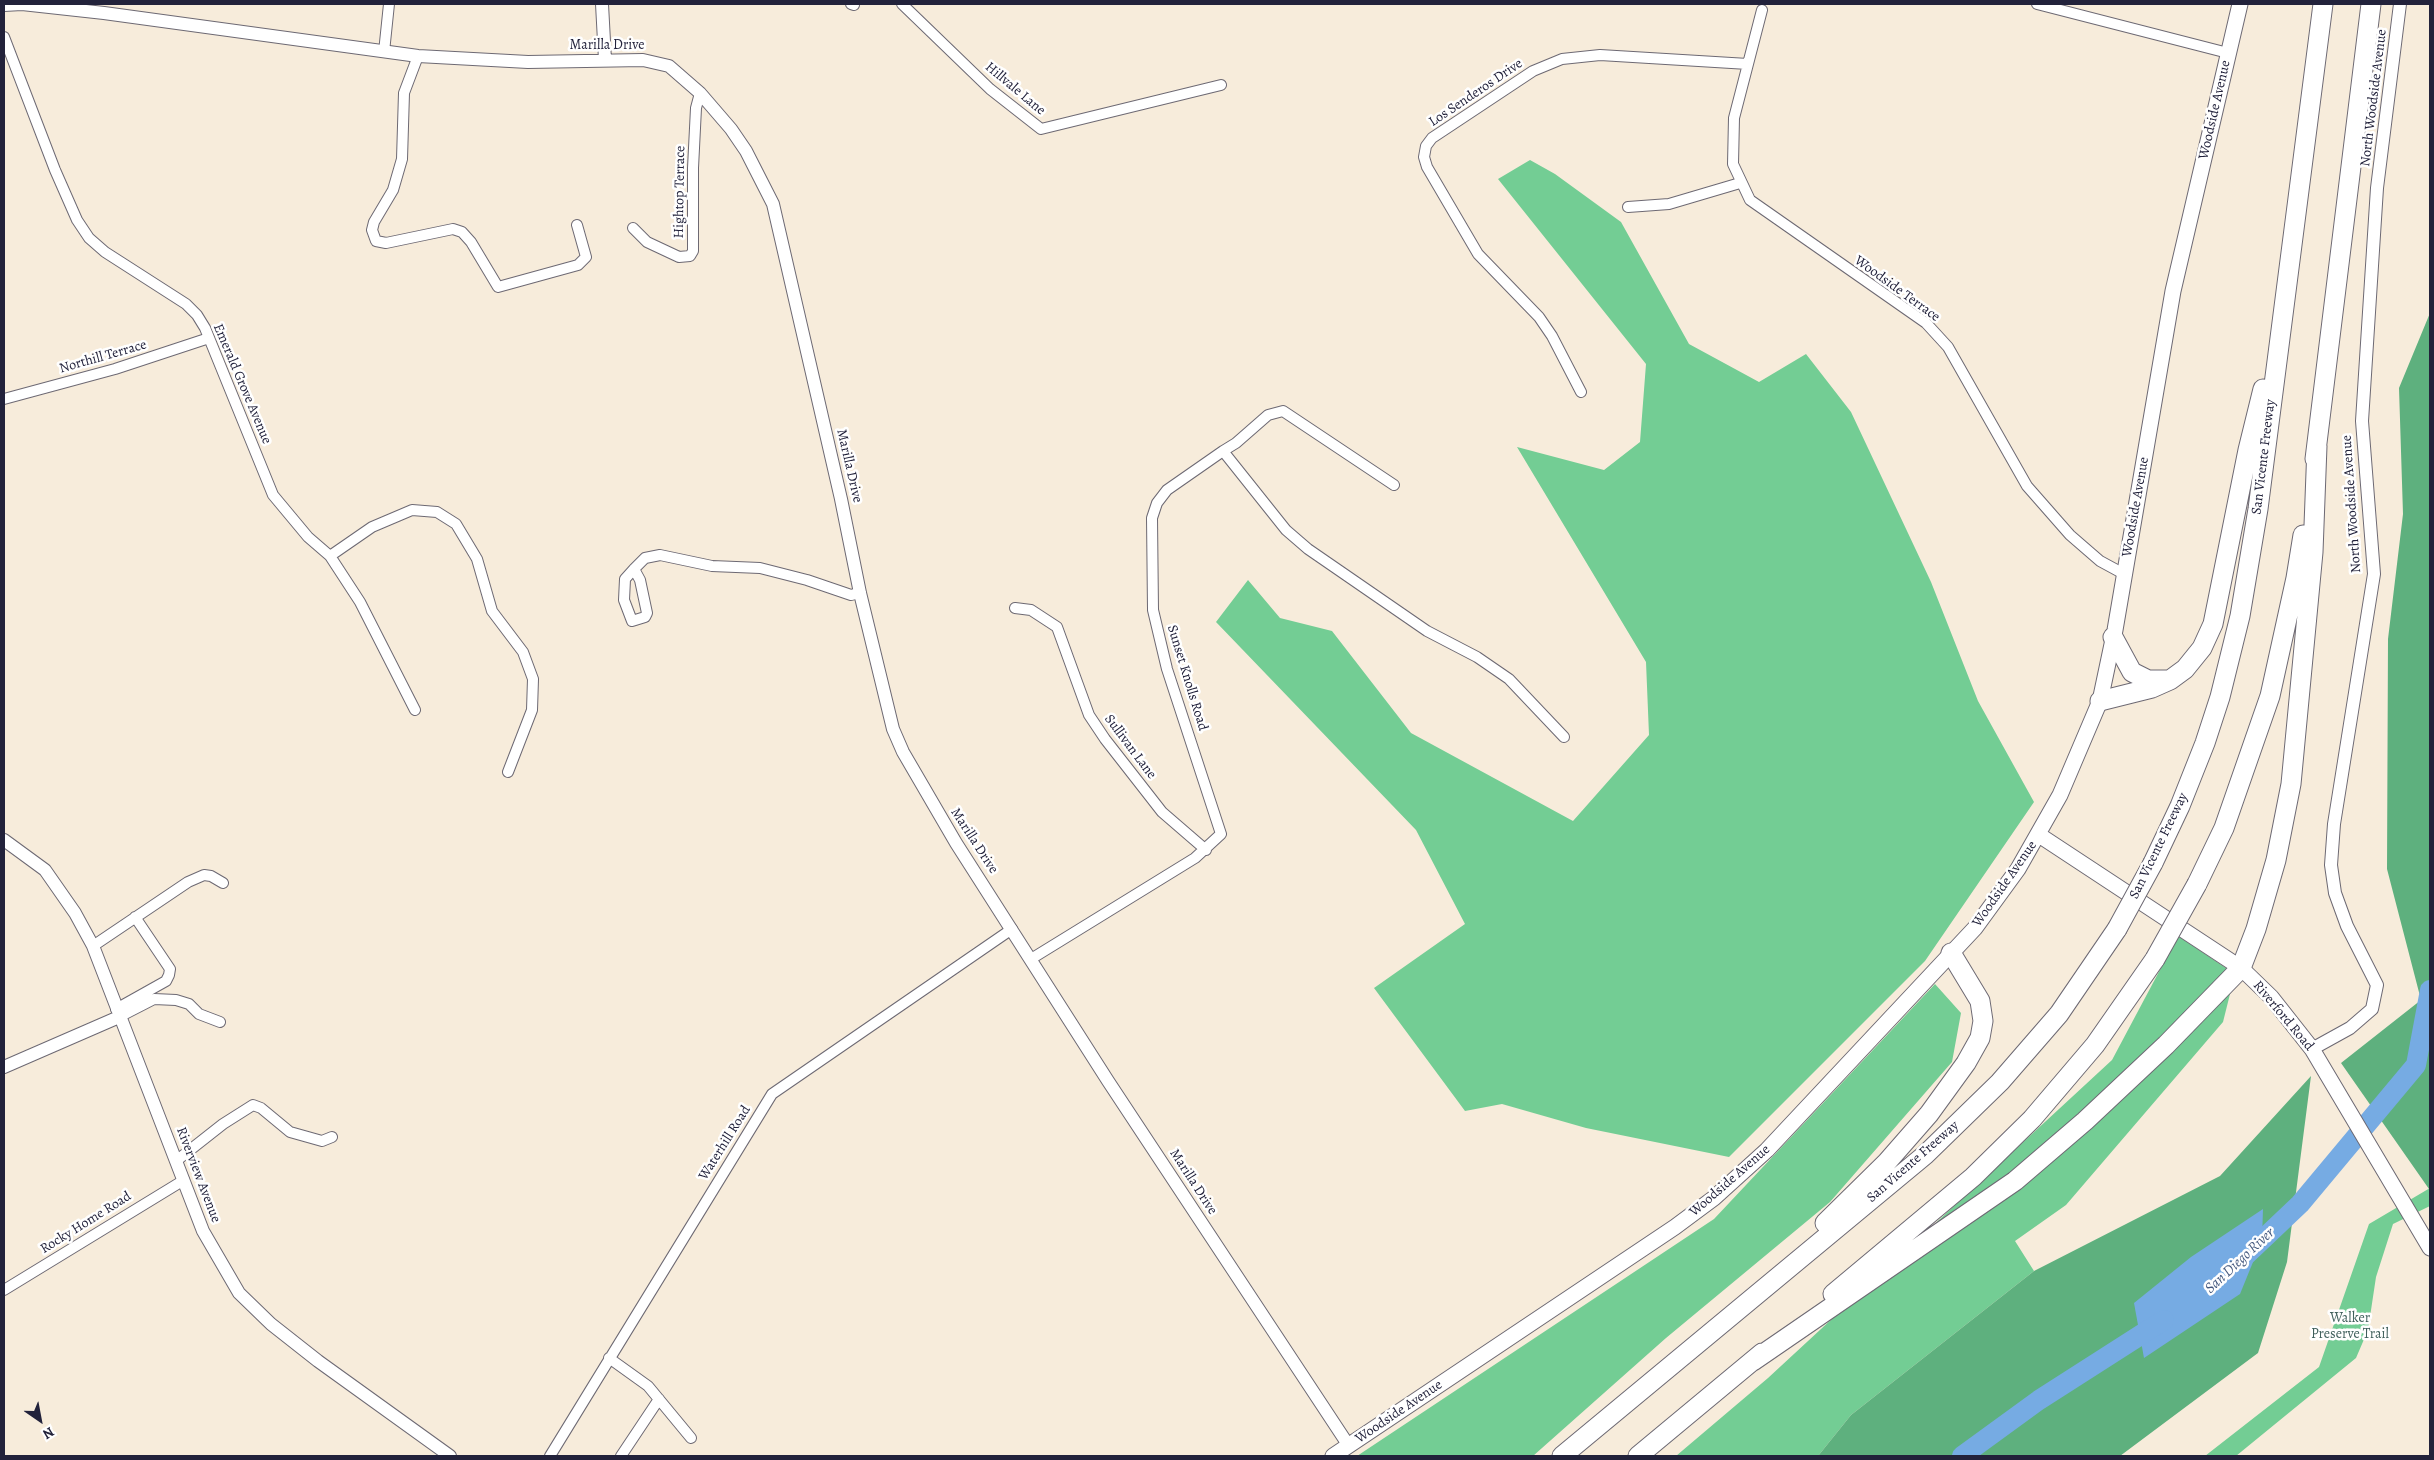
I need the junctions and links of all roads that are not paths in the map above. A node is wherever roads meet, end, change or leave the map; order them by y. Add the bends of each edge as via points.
1 (389, 4) edge
2 (602, 4) edge
3 (902, 4) edge
4 (2037, 4) edge
5 (2240, 4) edge
6 (2323, 4) edge
7 (2371, 4) edge
8 (2400, 4) edge
9 (4, 5) edge
10 (1762, 10) dead end
11 (4, 37) edge
12 (384, 52) junction
13 (2228, 53) junction
14 (418, 56) junction
15 (605, 60) junction
16 (1748, 64) junction
17 (1221, 85) dead end
18 (700, 93) junction
19 (1740, 182) junction
20 (1628, 207) dead end
21 (577, 225) dead end
22 (632, 228) dead end
23 (2284, 305) junction
24 (209, 338) junction
25 (1581, 392) dead end
26 (4, 399) edge
27 (2317, 446) junction
28 (1222, 451) junction
29 (1394, 485) dead end
30 (330, 556) junction
31 (634, 569) dead end
32 (2124, 574) junction
33 (860, 593) junction
34 (1015, 608) dead end
35 (2113, 637) junction
36 (2170, 680) junction
37 (2100, 701) junction
38 (415, 710) dead end
39 (1564, 737) dead end
40 (508, 772) dead end
41 (2040, 835) junction
42 (4, 840) edge
43 (1206, 850) junction
44 (223, 883) dead end
45 (135, 918) junction
46 (1012, 930) junction
47 (93, 946) junction
48 (1951, 953) junction
49 (1031, 959) junction
50 (2241, 968) junction
51 (118, 1013) junction
52 (220, 1022) dead end
53 (2312, 1049) junction
54 (4, 1067) edge
55 (332, 1137) dead end
56 (176, 1161) junction
57 (184, 1180) junction
58 (2427, 1243) edge
59 (4, 1290) edge
60 (609, 1358) junction
61 (1753, 1361) junction
62 (1658, 1376) junction
63 (658, 1399) junction
64 (691, 1438) dead end
65 (1349, 1446) junction
66 (450, 1456) edge
67 (550, 1456) edge
68 (622, 1456) edge
69 (1333, 1456) edge
70 (1562, 1456) edge
71 (1638, 1456) edge

1 - 12 street
2 - 15 street
3 - 17 street, Hillvale Lane via 990,89 1041,129
4 - 13 street
5 - 13 main road, Woodside Avenue
6 - 23 highway, San Vicente Freeway
7 - 27 highway
8 - 53 street, North Woodside Avenue via 2378,188 2362,421 2374,574 2334,824 2332,866 2335,893 2347,926 2377,985 2372,1009 2350,1028
9 - 12 street, Marilla Drive via 104,13
10 - 16 street, Woodside Terrace
11 - 24 street, Emerald Grove Avenue via 55,170 77,220 89,238 105,252 186,304 197,315
12 - 14 street, Marilla Drive
13 - 32 main road, Woodside Avenue via 2173,291
14 - 15 street, Marilla Drive via 528,62
14 - 21 street via 404,93 402,159 393,190 374,222 372,230 376,241 386,243 453,228 471,242 498,287 578,265 586,257
15 - 18 street, Marilla Drive via 643,60 669,66
16 - 19 street, Woodside Terrace via 1734,118 1733,164
16 - 25 street, Los Senderos Drive via 1600,55 1562,59 1533,71 1432,138 1426,146 1424,157 1427,167 1478,254 1539,317
18 - 22 street, Hightop Terrace via 696,108 693,250 690,256 679,257 647,242
18 - 33 street, Marilla Drive via 731,129 773,204
19 - 20 street via 1669,204
19 - 32 street, Woodside Terrace via 1750,200 1926,324 1948,347 2027,486 2070,535 2100,562
23 - 36 highway via 2248,450 2213,624 2202,648 2185,669
23 - 62 highway, San Vicente Freeway, bridge via 2258,509 2240,616 2220,697 2180,806 2117,929 2059,1014 2000,1082 1925,1155
24 - 26 street, Northill Terrace via 115,369
24 - 30 street, Emerald Grove Avenue via 273,495 308,537
27 - 50 highway via 2313,552 2291,784 2276,860
27 - 61 highway, bridge via 2296,578 2270,696 2224,828 2155,960 2095,1044 2032,1119 1993,1158
28 - 29 street via 1268,415 1283,411
28 - 39 street via 1286,530 1308,549 1427,631 1477,657 1509,679
28 - 43 street, Sunset Knolls Road via 1167,490 1157,503 1152,518 1153,610 1167,669 1221,834
30 - 38 street, Emerald Grove Avenue via 360,602
30 - 40 street via 372,527 412,510 437,512 456,524 477,559 492,611 523,652 533,678 532,710
31 - 33 street via 645,558 660,555 712,566 760,568 851,595
32 - 35 main road, Woodside Avenue
33 - 46 street, Marilla Drive via 893,729 903,752
34 - 43 street, Sullivan Lane via 1031,610 1057,627 1089,715 1105,740 1162,812
35 - 36 highway via 2132,672 2148,680
35 - 37 main road, Woodside Avenue
36 - 37 highway
37 - 41 main road, Woodside Avenue
41 - 48 main road, Woodside Avenue via 2013,877
41 - 50 main road, Riverford Road
42 - 47 street, Riverview Avenue via 45,870 76,913
43 - 49 street, Sunset Knolls Road
44 - 45 street via 204,875 188,882
45 - 47 street
45 - 51 street via 170,969 169,975 166,981
46 - 49 street, Marilla Drive
46 - 60 street, Waterhill Road via 772,1094
47 - 51 street, Riverview Avenue
48 - 62 highway via 1980,1000 1984,1021 1980,1038 1966,1063 1929,1114 1887,1162 1828,1221
48 - 65 main road, Woodside Avenue via 1767,1150 1714,1198
49 - 65 street, Marilla Drive
50 - 53 main road, Riverford Road via 2271,997
50 - 61 highway via 2085,1122 2015,1181
51 - 52 street via 154,999 176,1000
51 - 54 street
51 - 56 street, Riverview Avenue
53 - 58 main road, Riverford Road
55 - 56 street via 322,1142 290,1132 261,1108 253,1106 223,1124
56 - 57 street, Riverview Avenue
57 - 59 street, Rocky Home Road
57 - 66 street, Riverview Avenue via 203,1231 239,1293 318,1361
60 - 63 street via 648,1386
60 - 67 street, Waterhill Road
61 - 71 highway
62 - 70 highway, San Vicente Freeway
63 - 64 street
63 - 68 street
65 - 69 main road, Woodside Avenue

